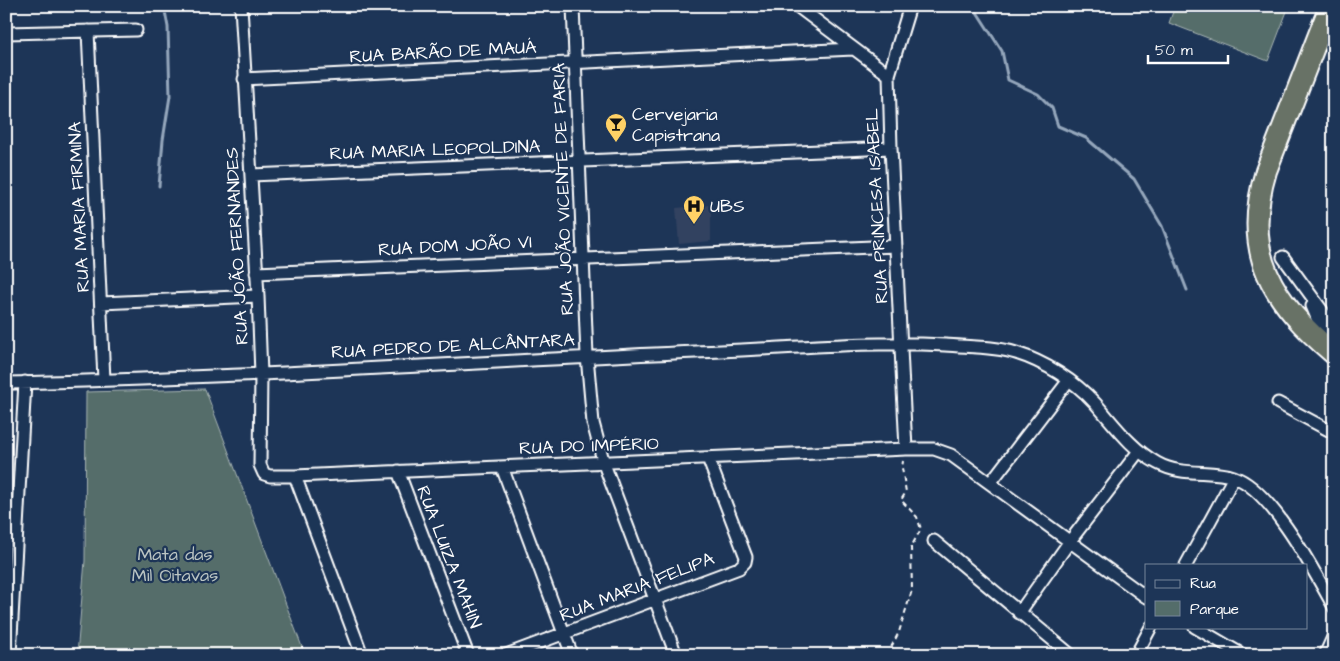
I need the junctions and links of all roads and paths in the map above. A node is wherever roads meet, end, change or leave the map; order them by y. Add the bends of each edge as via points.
1 (240, 6) edge
2 (573, 6) edge
3 (797, 6) edge
4 (910, 6) edge
5 (1330, 6) edge
6 (136, 30) dead end
7 (88, 31) junction
8 (6, 33) edge
9 (853, 49) junction
10 (575, 63) junction
11 (889, 75) junction
12 (244, 79) junction
13 (891, 148) junction
14 (578, 162) junction
15 (251, 175) junction
16 (896, 246) junction
17 (1283, 257) dead end
18 (583, 258) junction
19 (256, 273) junction
20 (1306, 291) junction
21 (258, 296) junction
22 (101, 303) junction
23 (1332, 323) edge
24 (901, 343) junction
25 (1332, 352) edge
26 (588, 356) junction
27 (261, 374) junction
28 (104, 380) junction
29 (1069, 380) junction
30 (25, 382) junction
31 (6, 383) edge
32 (1278, 403) dead end
33 (1334, 433) edge
34 (906, 449) junction
35 (1139, 451) junction
36 (708, 458) junction
37 (604, 464) junction
38 (502, 467) junction
39 (398, 471) junction
40 (272, 476) joint
41 (295, 476) junction
42 (1234, 477) junction
43 (991, 482) junction
44 (1070, 541) junction
45 (934, 542) dead end
46 (1187, 564) edge
47 (1145, 596) edge
48 (655, 599) junction
49 (1334, 607) edge
50 (1019, 613) junction
51 (1150, 628) edge
52 (1197, 628) edge
53 (564, 633) junction
54 (1334, 635) edge
55 (10, 655) edge
56 (362, 655) edge
57 (468, 655) edge
58 (506, 655) edge
59 (572, 655) edge
60 (676, 655) edge
61 (887, 655) edge
62 (1071, 655) edge
63 (1136, 655) edge
64 (1243, 655) edge
65 (1325, 655) edge

1 - 12 street, RUA JOÃO FERNANDES
2 - 10 street, RUA JOÃO VICENTE DE FARIA
3 - 9 street
4 - 11 street, RUA PRINCESA ISABEL
5 - 25 highway via 1266,171 1256,218 1262,258 1274,289 1296,317
6 - 7 street
7 - 8 street
7 - 22 street, RUA MARIA FIRMINA
9 - 10 street, RUA BARÃO DE MAUÁ
9 - 11 street
10 - 12 street, RUA BARÃO DE MAUÁ
10 - 14 street, RUA JOÃO VICENTE DE FARIA
11 - 13 street, RUA PRINCESA ISABEL
12 - 15 street, RUA JOÃO FERNANDES
13 - 14 street, RUA MARIA LEOPOLDINA
13 - 16 street, RUA PRINCESA ISABEL
14 - 15 street, RUA MARIA LEOPOLDINA
14 - 18 street, RUA JOÃO VICENTE DE FARIA
15 - 19 street, RUA JOÃO FERNANDES
16 - 18 street, RUA DOM JOÃO VI
16 - 24 street, RUA PRINCESA ISABEL
17 - 20 street
18 - 19 street, RUA DOM JOÃO VI
18 - 26 street, RUA JOÃO VICENTE DE FARIA
19 - 21 street, RUA JOÃO FERNANDES
20 - 23 street
20 - 25 street
21 - 22 street
21 - 27 street, RUA JOÃO FERNANDES
22 - 28 street, RUA MARIA FIRMINA
24 - 26 street, RUA PEDRO DE ALCÂNTARA
24 - 29 street, RUA PEDRO DE ALCÂNTARA via 1016,352
24 - 34 street, RUA PRINCESA ISABEL
26 - 27 street, RUA PEDRO DE ALCÂNTARA
26 - 37 street, RUA JOÃO VICENTE DE FARIA via 593,423
27 - 28 street, RUA PEDRO DE ALCÂNTARA
27 - 40 street, RUA JOÃO FERNANDES via 261,467 264,474
28 - 30 street, RUA PEDRO DE ALCÂNTARA
29 - 35 street, RUA PEDRO DE ALCÂNTARA
29 - 43 street
30 - 31 street, RUA PEDRO DE ALCÂNTARA
30 - 55 street
32 - 33 street
34 - 36 street, RUA DO IMPÉRIO
34 - 43 street, RUA DO IMPÉRIO via 946,452
34 - 61 path via 902,468 906,492 901,500 917,517 921,529 911,547 912,590 899,632
35 - 42 street, RUA PEDRO DE ALCÂNTARA via 1173,470
35 - 44 street
36 - 37 street, RUA DO IMPÉRIO
36 - 48 street, RUA MARIA FELIPA via 746,557 745,562 742,566
37 - 38 street, RUA DO IMPÉRIO
37 - 48 street, RUA JOÃO VICENTE DE FARIA
38 - 39 street, RUA DO IMPÉRIO
38 - 53 street
39 - 41 street, RUA DO IMPÉRIO
39 - 57 street, RUA LUIZA MAHIN
40 - 41 street, RUA DO IMPÉRIO
41 - 56 street
42 - 46 street
42 - 49 street via 1264,499 1303,551
43 - 44 street, RUA DO IMPÉRIO
44 - 47 street, RUA DO IMPÉRIO
44 - 50 street
45 - 50 street
48 - 53 street, RUA MARIA FELIPA
48 - 60 street, RUA JOÃO VICENTE DE FARIA
50 - 62 street
51 - 63 street
52 - 64 street
53 - 58 street, RUA MARIA FELIPA
53 - 59 street
54 - 65 street

